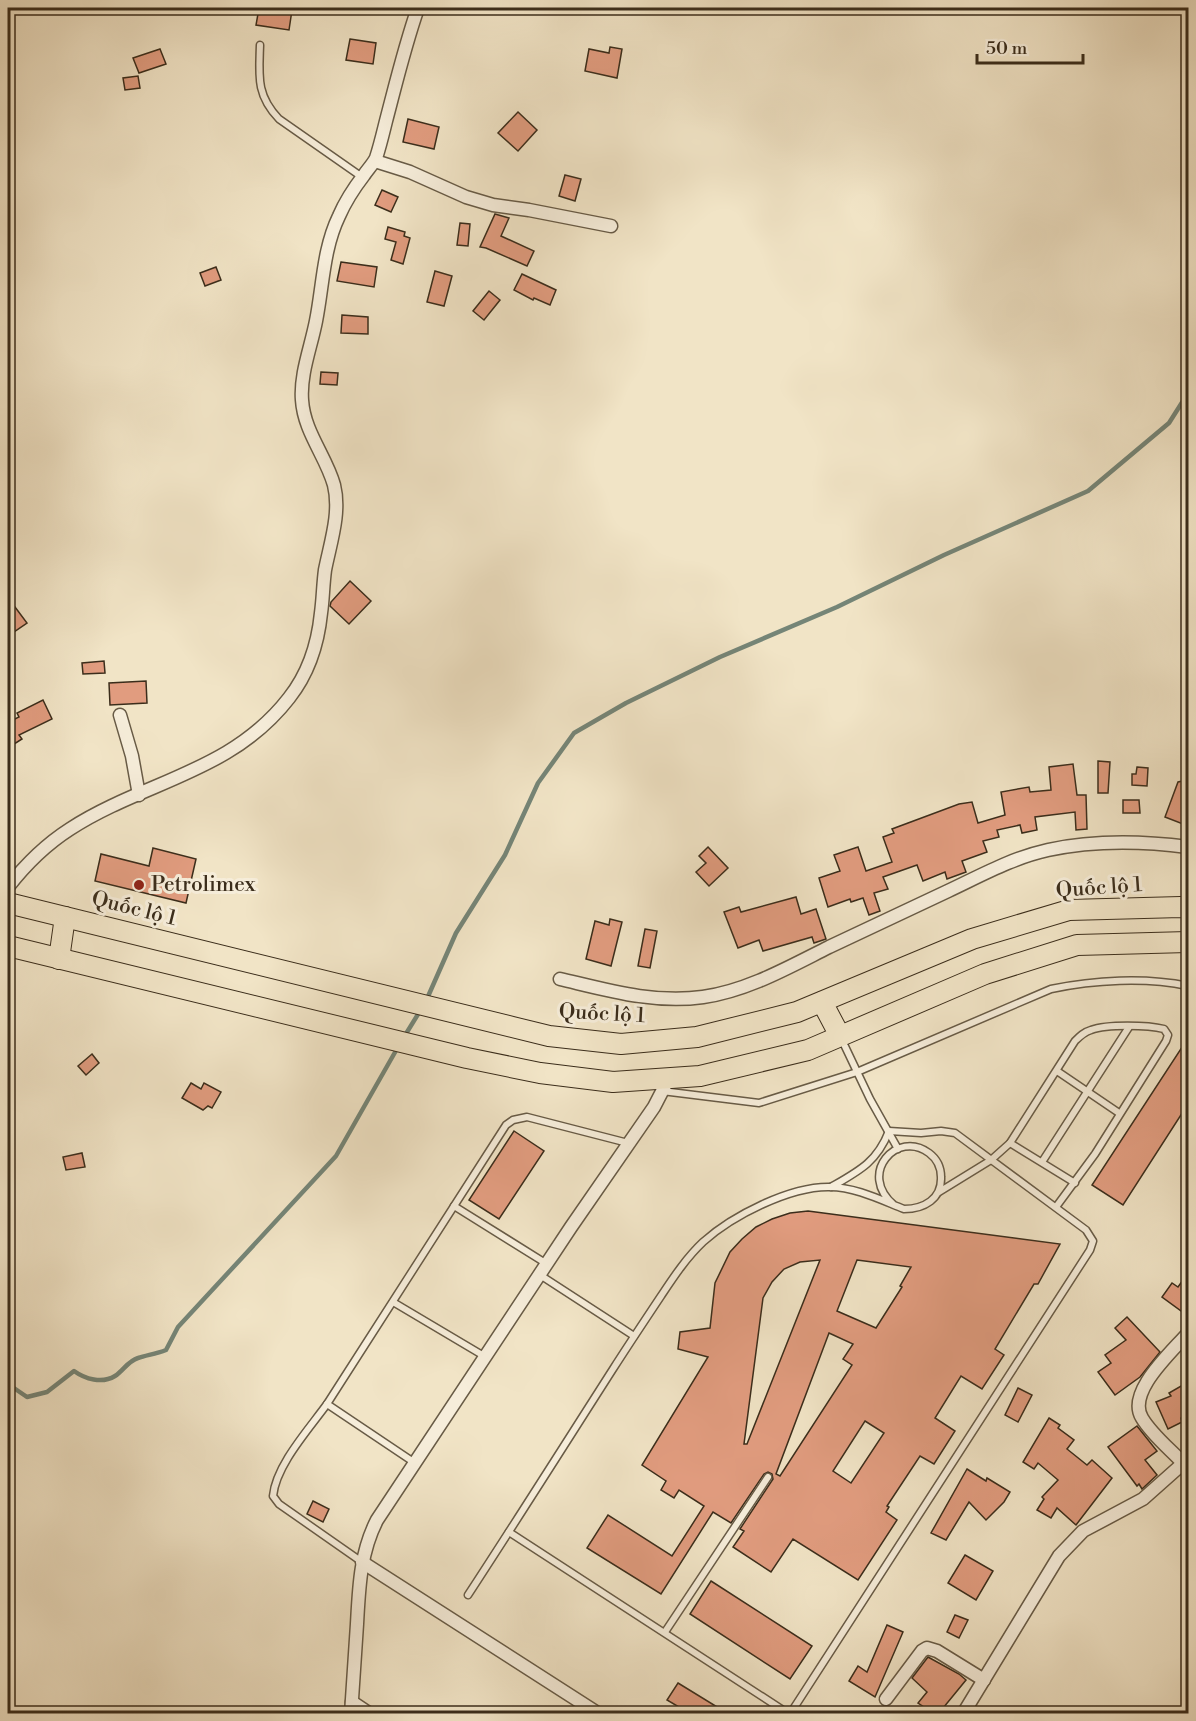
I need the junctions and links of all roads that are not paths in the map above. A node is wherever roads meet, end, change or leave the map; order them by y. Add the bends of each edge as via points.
1 (418, 8) edge
2 (260, 45) dead end
3 (375, 160) junction
4 (362, 177) junction
5 (610, 226) dead end
6 (120, 715) dead end
7 (139, 795) junction
8 (1188, 847) edge
9 (8, 887) edge
10 (8, 903) edge
11 (1188, 909) edge
12 (65, 917) junction
13 (1188, 942) edge
14 (8, 946) edge
15 (59, 959) junction
16 (560, 979) dead end
17 (1188, 986) edge
18 (822, 1002) junction
19 (1130, 1027) junction
20 (840, 1036) junction
21 (1057, 1071) junction
22 (857, 1072) junction
23 (665, 1084) junction
24 (1087, 1092) junction
25 (1119, 1113) junction
26 (889, 1131) junction
27 (629, 1143) junction
28 (1010, 1143) junction
29 (898, 1149) junction
30 (991, 1160) junction
31 (1042, 1162) junction
32 (1075, 1183) junction
33 (831, 1187) junction
34 (938, 1192) junction
35 (894, 1205) junction
36 (454, 1206) junction
37 (1056, 1207) junction
38 (544, 1269) junction
39 (393, 1302) junction
40 (1188, 1333) edge
41 (634, 1336) junction
42 (484, 1356) junction
43 (327, 1404) junction
44 (1186, 1461) edge
45 (415, 1463) junction
46 (768, 1478) dead end
47 (509, 1532) junction
48 (362, 1562) junction
49 (468, 1595) dead end
50 (665, 1632) junction
51 (984, 1680) junction
52 (886, 1699) dead end
53 (352, 1708) edge
54 (593, 1712) edge
55 (370, 1713) edge
56 (789, 1713) edge
57 (963, 1713) edge

1 - 3 street
2 - 4 lane via 261,90 270,110
3 - 4 street
3 - 5 street via 493,205
4 - 7 street via 340,214 329,244 302,389 306,422 331,476 336,501 311,658 291,696 242,743 199,769
6 - 7 street
7 - 9 street via 56,838
8 - 16 street via 1094,843 1011,860 767,977 714,995 662,999
10 - 12 highway, Quốc lộ 1
11 - 18 highway, Quốc lộ 1 via 1069,910 972,939
12 - 15 highway
12 - 18 highway, Quốc lộ 1 via 549,1036 621,1044 697,1037
13 - 20 highway via 1077,945 985,974
14 - 15 highway
15 - 23 highway via 467,1058 540,1073
17 - 22 lane via 1122,982 1051,989
18 - 20 highway
19 - 21 lane via 1086,1032 1075,1041
19 - 24 lane
19 - 25 lane via 1161,1028 1168,1035
20 - 22 lane
20 - 23 highway via 808,1050
21 - 24 lane
21 - 28 lane
22 - 23 lane via 759,1103
22 - 26 lane
23 - 27 street
24 - 25 lane
24 - 31 lane
25 - 32 lane
26 - 29 lane
26 - 30 lane via 949,1131
26 - 33 lane via 875,1158
27 - 36 lane via 540,1119 513,1119
27 - 38 street
28 - 30 lane
28 - 31 lane
29 - 34 lane via 914,1147 932,1155 941,1173
29 - 35 lane via 885,1159 879,1179 881,1190
30 - 34 lane
30 - 37 lane
31 - 32 lane
32 - 37 lane
33 - 35 lane
33 - 41 lane via 786,1195 719,1229 688,1258
34 - 35 lane via 932,1201 914,1209
36 - 38 lane
36 - 39 lane
37 - 56 lane via 1090,1233 1090,1251
38 - 41 lane
38 - 42 street
39 - 42 lane
39 - 43 lane
40 - 44 street via 1143,1386 1138,1402 1138,1411 1148,1426
41 - 47 lane
42 - 45 street
43 - 45 lane
43 - 48 lane via 277,1477 273,1496
44 - 51 street via 1143,1499 1094,1523 1071,1541
45 - 48 street via 377,1520
46 - 50 lane
47 - 49 lane
47 - 50 lane
48 - 53 street
48 - 54 street
50 - 56 lane
51 - 52 street via 927,1648
51 - 57 street
53 - 55 street

